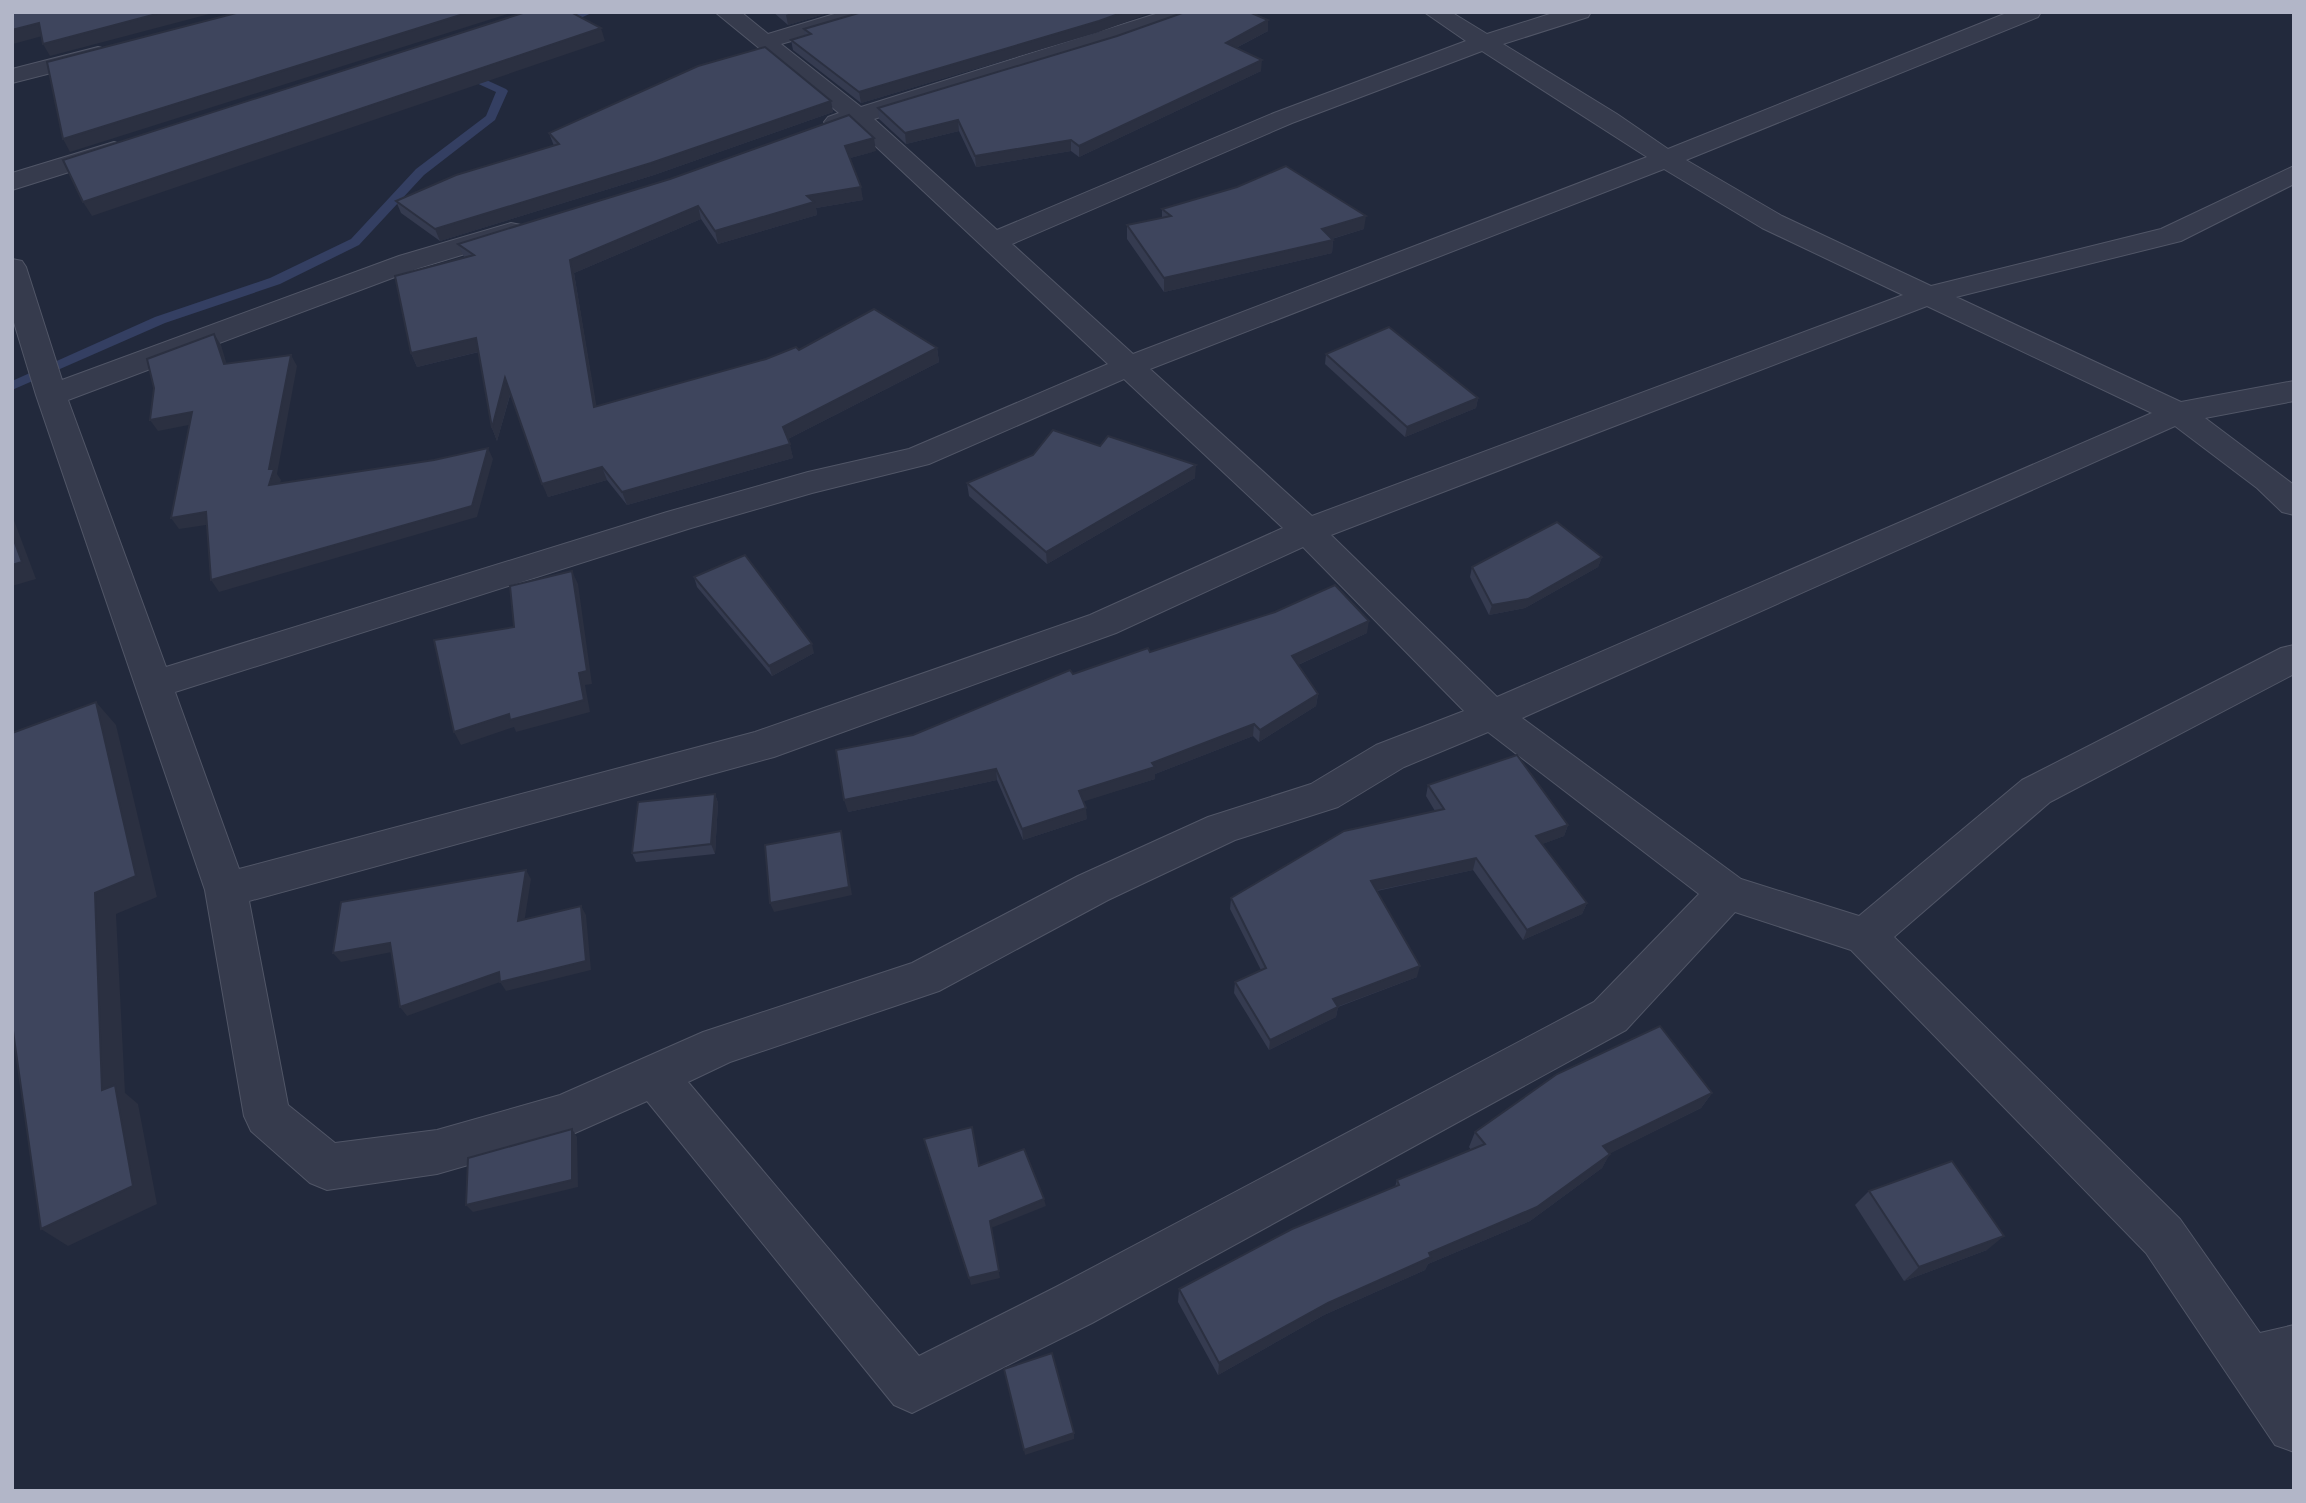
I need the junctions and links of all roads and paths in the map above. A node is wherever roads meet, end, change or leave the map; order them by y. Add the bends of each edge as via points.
1 (726, 12) edge
2 (866, 12) edge
3 (1185, 12) edge
4 (1435, 12) edge
5 (1580, 12) edge
6 (2029, 12) edge
7 (1482, 41) junction
8 (764, 42) junction
9 (120, 48) edge
10 (12, 76) edge
11 (856, 115) junction
12 (817, 129) edge
13 (143, 141) edge
14 (1666, 159) junction
15 (2294, 174) edge
16 (12, 182) edge
17 (536, 223) edge
18 (993, 242) junction
19 (12, 267) edge
20 (1926, 296) junction
21 (1129, 366) junction
22 (2294, 391) edge
23 (51, 395) junction
24 (2178, 413) junction
25 (2294, 504) edge
26 (1307, 531) junction
27 (2294, 658) edge
28 (153, 685) junction
29 (1492, 715) junction
30 (226, 890) junction
31 (1727, 892) junction
32 (1865, 936) junction
33 (654, 1075) junction
34 (2271, 1356) edge
35 (2294, 1426) edge

1 - 8 street
2 - 8 street
3 - 11 street
4 - 7 street
5 - 7 street
6 - 14 street
7 - 14 street
7 - 18 street via 1325,99
8 - 11 street
9 - 10 street
11 - 12 street
11 - 18 street
13 - 16 street
14 - 20 street via 1772,222
14 - 21 street
15 - 20 street via 2171,235
17 - 23 street via 409,262
18 - 21 street
19 - 23 street
20 - 24 street
20 - 26 street
21 - 26 street
21 - 28 street via 918,457 678,520
22 - 24 street
23 - 28 street
24 - 25 street
24 - 29 street
26 - 29 street
26 - 30 street via 1103,624 760,746
27 - 32 street via 2036,791
28 - 30 street
29 - 31 street
29 - 33 street via 1390,755 1324,796 1222,828 1094,888 924,978 719,1046
30 - 33 street via 267,1116 327,1167 437,1152 566,1115
31 - 32 street
31 - 33 street via 1610,1016 1074,1305 912,1387
32 - 34 street via 2163,1236
34 - 35 street

